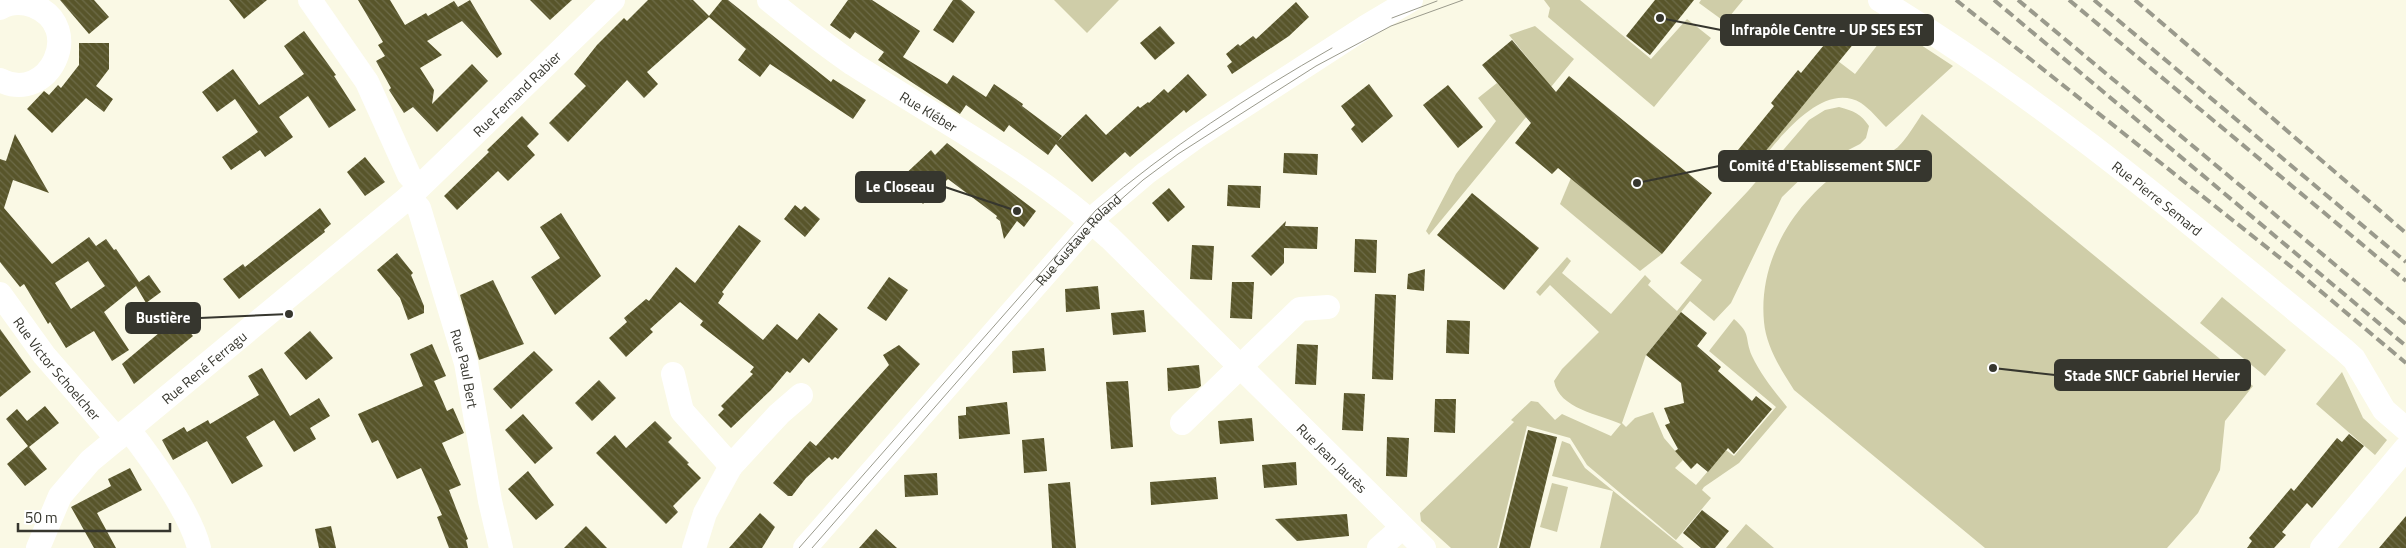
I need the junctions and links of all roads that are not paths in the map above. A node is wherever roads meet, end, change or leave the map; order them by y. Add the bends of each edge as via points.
1 (310, 0) edge
2 (613, 0) edge
3 (768, 0) edge
4 (1411, 0) edge
5 (1880, 0) edge
6 (0, 8) edge
7 (2, 85) edge
8 (414, 192) junction
9 (1091, 221) junction
10 (0, 294) edge
11 (1328, 307) dead end
12 (1241, 367) junction
13 (673, 374) dead end
14 (801, 395) dead end
15 (1182, 423) dead end
16 (2406, 429) edge
17 (123, 435) junction
18 (2406, 448) edge
19 (731, 466) junction
20 (1399, 526) junction
21 (38, 548) edge
22 (199, 548) edge
23 (501, 548) edge
24 (694, 548) edge
25 (805, 548) edge
26 (1378, 548) edge
27 (1424, 548) edge
28 (2322, 548) edge

1 - 8 street, Rue Paul Bert via 368,82
2 - 8 street, Rue Fernand Rabier
3 - 9 street, Rue Kléber via 852,63 987,146
4 - 9 street, Rue Gustave Roland via 1196,137 1140,178
5 - 16 street, Rue Pierre Semard via 1928,29 2080,134 2354,359 2384,410
6 - 7 street via 15,3 39,8 52,20 59,37 56,61 49,71 28,83
8 - 17 street, Rue René Ferragu
8 - 23 street, Rue Paul Bert via 466,363
9 - 12 street, Rue Jean Jaurès
9 - 25 street, Rue Gustave Roland
10 - 17 street, Rue Victor Schoelcher via 44,355
11 - 12 street via 1300,309
12 - 15 street
12 - 20 street, Rue Jean Jaurès
13 - 19 street via 682,411
14 - 19 street
17 - 21 street, Rue René Ferragu via 90,461 60,496
17 - 22 street, Rue Victor Schoelcher via 149,455 192,528
18 - 28 street
19 - 24 street via 705,513
20 - 26 street via 1395,534
20 - 27 street, Rue Jean Jaurès

